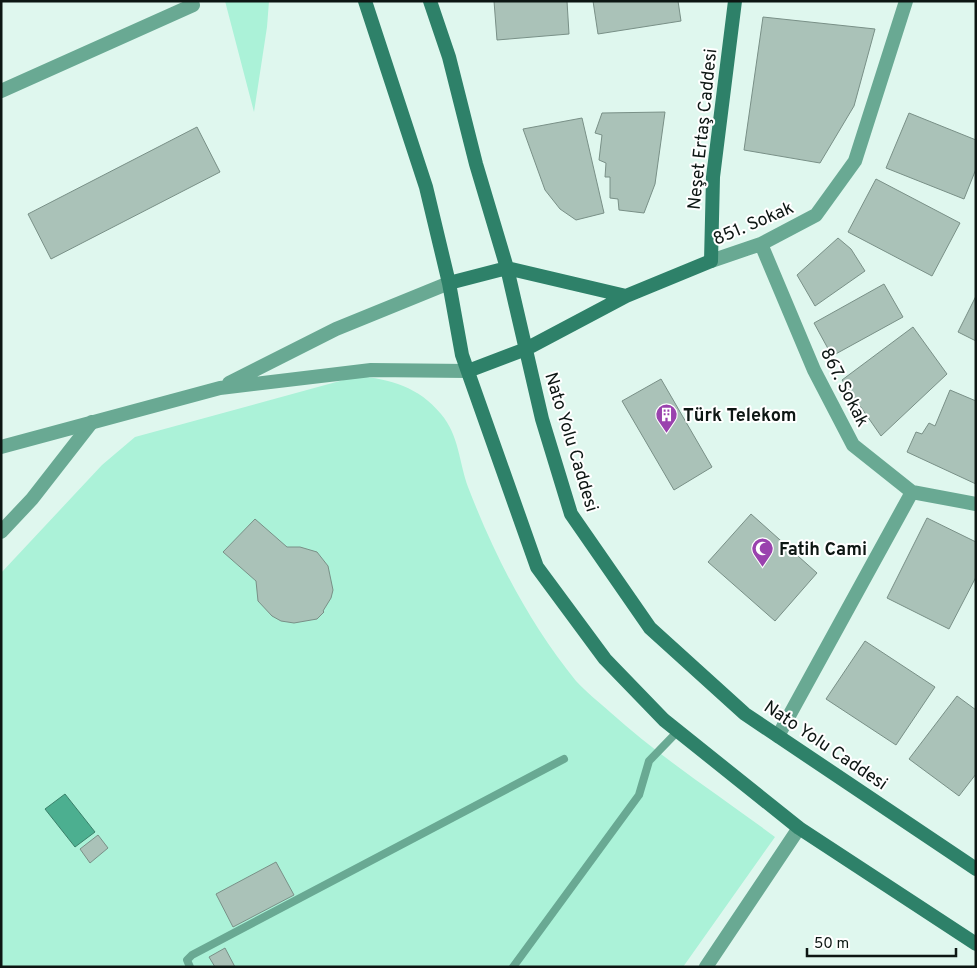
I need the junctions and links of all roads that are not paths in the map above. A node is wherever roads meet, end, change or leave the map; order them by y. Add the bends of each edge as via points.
1 (365, 1) edge
2 (430, 1) edge
3 (735, 1) edge
4 (906, 1) edge
5 (193, 5) dead end
6 (1, 91) edge
7 (761, 244) junction
8 (711, 261) junction
9 (507, 268) junction
10 (449, 283) junction
11 (626, 296) junction
12 (526, 349) junction
13 (468, 371) junction
14 (220, 388) junction
15 (92, 422) junction
16 (1, 447) edge
17 (912, 492) junction
18 (976, 504) edge
19 (1, 532) edge
20 (678, 731) junction
21 (778, 736) junction
22 (564, 759) dead end
23 (799, 828) junction
24 (976, 869) edge
25 (976, 944) edge
26 (190, 967) edge
27 (513, 967) edge
28 (706, 967) edge

1 - 10 main road via 426,187
2 - 9 main road, Nato Yolu Caddesi via 449,57
3 - 8 main road, Neşet Ertaş Caddesi via 713,177
4 - 7 street, 851. Sokak via 855,161 816,215
5 - 6 street
7 - 8 street, 851. Sokak
7 - 17 street, 867. Sokak via 814,370 854,445
8 - 11 main road, 851. Sokak
9 - 10 main road
9 - 11 main road
9 - 12 main road, Nato Yolu Caddesi
10 - 13 main road
10 - 14 street via 336,329
11 - 12 main road, 851. Sokak
12 - 13 main road, 851. Sokak
12 - 21 main road, Nato Yolu Caddesi via 542,419 571,514 650,628 745,714
13 - 14 street via 371,370
13 - 20 main road via 537,567 606,659
14 - 15 street
15 - 16 street
15 - 19 street via 32,499
17 - 18 street, 867. Sokak
17 - 21 street
20 - 23 main road
20 - 27 lane via 648,761 639,795
21 - 24 main road, Nato Yolu Caddesi
22 - 26 lane via 192,955 188,960
23 - 25 main road
23 - 28 street

